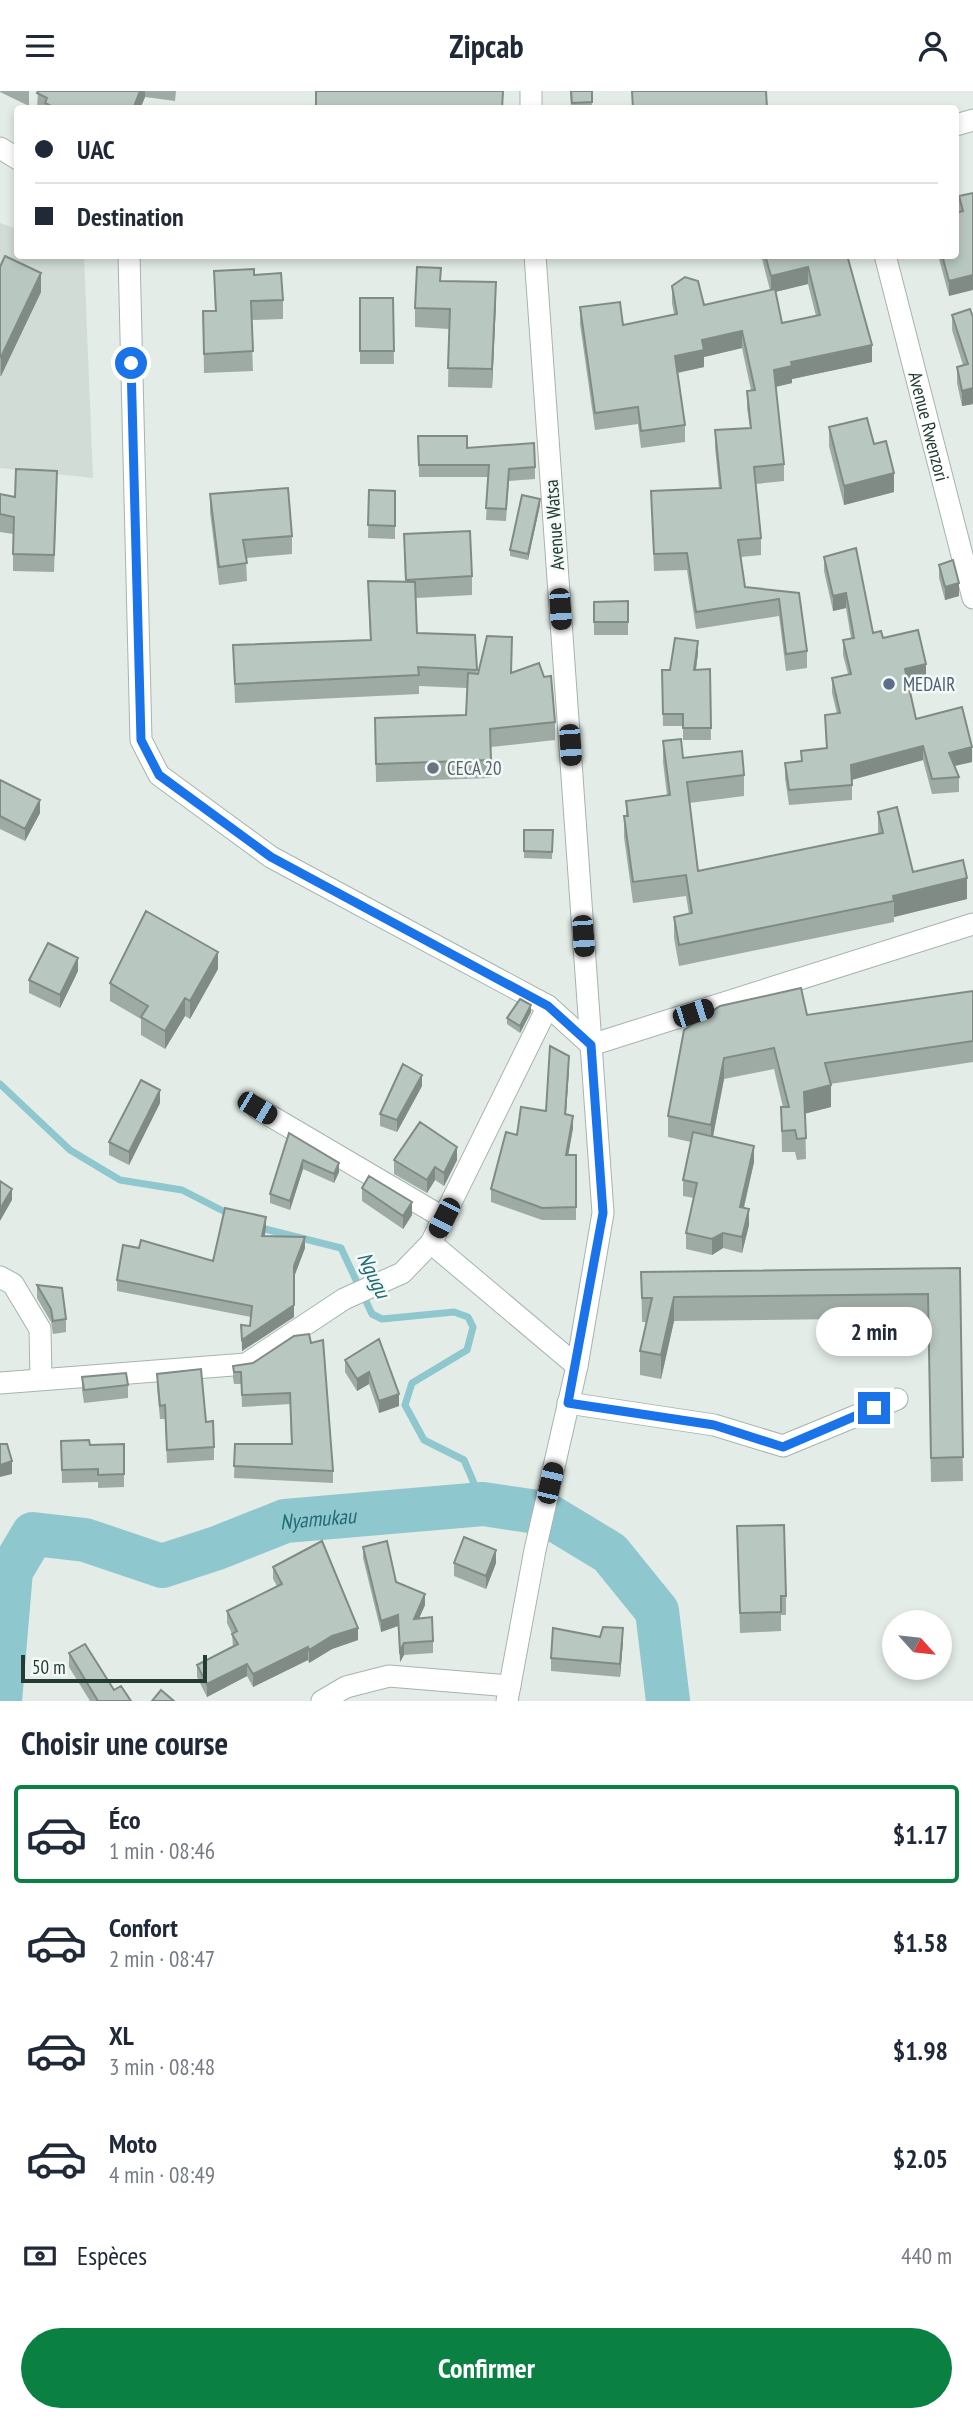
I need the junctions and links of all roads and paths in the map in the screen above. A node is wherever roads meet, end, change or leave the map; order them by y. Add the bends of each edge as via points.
1 (129, 259) edge
2 (535, 259) edge
3 (886, 259) edge
4 (966, 543) edge
5 (973, 598) edge
6 (973, 924) edge
7 (548, 1006) junction
8 (591, 1045) junction
9 (257, 1108) dead end
10 (444, 1218) junction
11 (432, 1243) junction
12 (0, 1277) edge
13 (577, 1366) junction
14 (41, 1379) junction
15 (0, 1383) edge
16 (897, 1399) dead end
17 (568, 1403) junction
18 (508, 1694) edge
19 (321, 1701) edge

1 - 7 street via 141,740 159,775 271,857
2 - 8 street, Avenue Watsa
3 - 4 street, Avenue Rwenzori
4 - 5 street, Avenue Rwenzori
6 - 8 street
7 - 8 street
7 - 10 street
8 - 13 street, Avenue Watsa via 603,1213
9 - 10 street
10 - 11 street
11 - 13 street
11 - 14 street via 402,1273 344,1299 246,1364
12 - 14 street via 13,1284 40,1329
13 - 17 street, Avenue Watsa
14 - 15 street
16 - 17 street via 783,1447 714,1425
17 - 18 street, Avenue Watsa
18 - 19 street via 389,1677 346,1688

